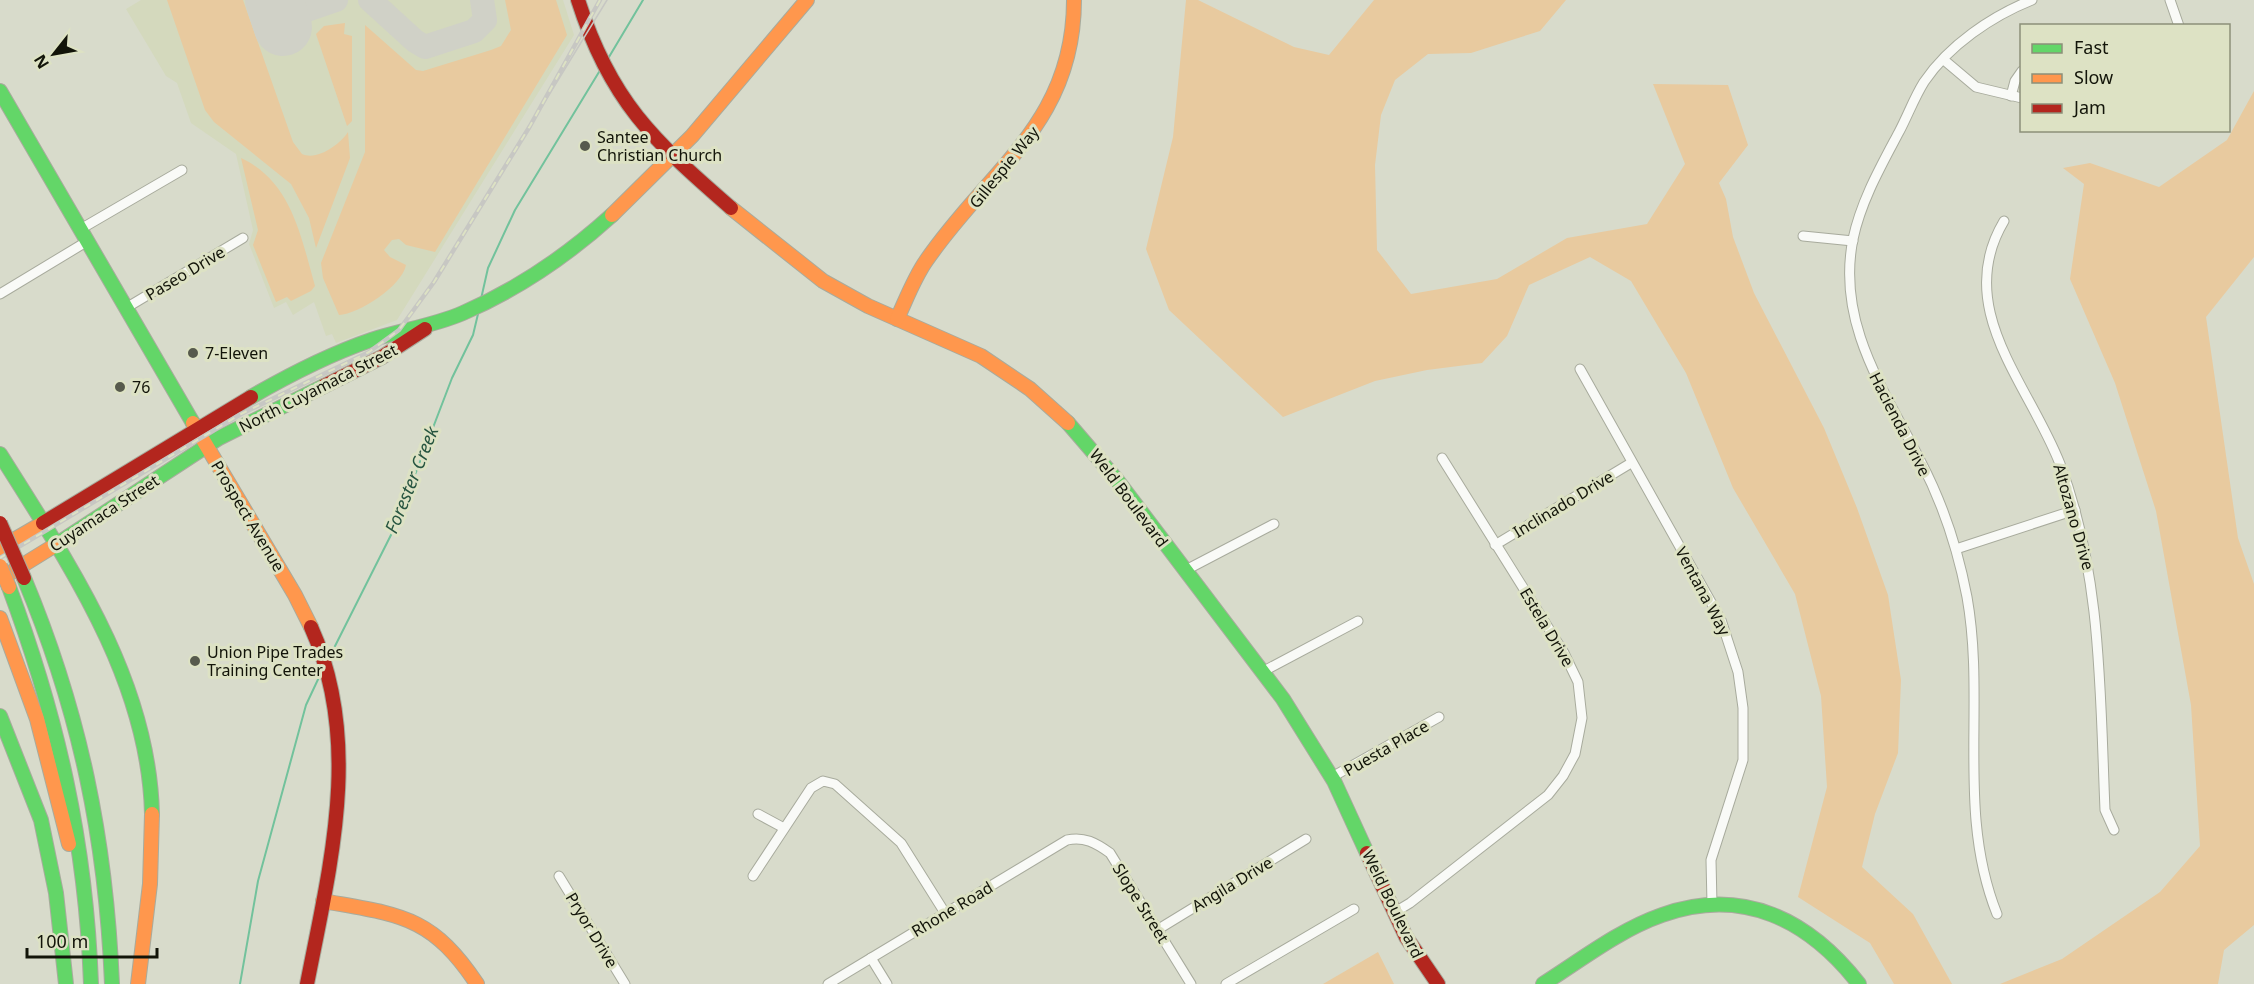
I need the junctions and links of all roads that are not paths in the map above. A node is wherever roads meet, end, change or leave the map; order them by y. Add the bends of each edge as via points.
1 (578, 0) edge
2 (807, 0) edge
3 (1074, 0) edge
4 (2032, 0) edge
5 (2170, 0) edge
6 (2179, 24) edge
7 (1944, 60) junction
8 (2020, 74) edge
9 (0, 91) edge
10 (2011, 96) junction
11 (2020, 98) edge
12 (673, 156) junction
13 (182, 170) dead end
14 (2004, 221) dead end
15 (83, 236) junction
16 (1803, 236) dead end
17 (243, 238) dead end
18 (1853, 241) junction
19 (0, 294) edge
20 (126, 309) junction
21 (897, 319) junction
22 (427, 327) junction
23 (1580, 369) dead end
24 (196, 428) junction
25 (208, 447) junction
26 (0, 454) edge
27 (1442, 458) dead end
28 (1631, 463) junction
29 (2075, 510) junction
30 (0, 523) edge
31 (43, 523) junction
32 (1274, 524) dead end
33 (57, 544) junction
34 (1495, 545) junction
35 (0, 548) edge
36 (1956, 549) junction
37 (0, 566) edge
38 (1184, 571) junction
39 (4, 583) edge
40 (0, 618) edge
41 (1358, 621) dead end
42 (1262, 672) junction
43 (0, 716) edge
44 (1439, 717) dead end
45 (1332, 777) junction
46 (758, 814) dead end
47 (784, 828) junction
48 (2114, 830) dead end
49 (1077, 838) joint
50 (1306, 839) dead end
51 (560, 876) dead end
52 (753, 876) dead end
53 (322, 901) junction
54 (1712, 904) junction
55 (1354, 909) dead end
56 (1395, 912) junction
57 (945, 914) junction
58 (1997, 914) dead end
59 (1157, 930) junction
60 (871, 958) junction
61 (66, 984) edge
62 (89, 984) edge
63 (112, 984) edge
64 (138, 984) edge
65 (307, 984) edge
66 (477, 984) edge
67 (624, 984) edge
68 (828, 984) edge
69 (887, 984) edge
70 (1191, 984) edge
71 (1226, 984) edge
72 (1438, 984) edge
73 (1543, 984) edge
74 (1859, 984) edge

1 - 12 main road, Weld Boulevard via 614,87 645,129
2 - 12 main road, North Cuyamaca Street
3 - 21 main road, Gillespie Way via 1071,52 1062,84 1050,107 927,258
4 - 7 street, Hacienda Drive via 2006,10 1968,36
5 - 6 street
7 - 10 street via 1976,87
7 - 18 street, Hacienda Drive via 1925,80 1911,105 1865,201
8 - 10 street
9 - 15 main road, Prospect Avenue
10 - 11 street
12 - 21 main road, Weld Boulevard via 812,274 850,298
12 - 22 main road, North Cuyamaca Street via 595,232 561,257 499,297
13 - 15 street
14 - 29 street, Altozano Drive via 1987,262 1988,309 2051,442
15 - 19 street
15 - 20 main road, Prospect Avenue
16 - 18 street
17 - 20 street, Paseo Drive
18 - 36 street, Hacienda Drive via 1850,288 1857,334 1923,465
20 - 24 main road, Prospect Avenue
21 - 38 main road, Weld Boulevard via 962,346 1000,367 1040,397 1101,458
22 - 24 main road, North Cuyamaca Street via 396,333 337,354
22 - 25 main road, North Cuyamaca Street via 404,345 242,425
23 - 28 street, Ventana Way
24 - 25 main road, Prospect Avenue
24 - 31 main road, Cuyamaca Street
25 - 33 main road, Cuyamaca Street
25 - 53 main road, Prospect Avenue via 295,595 330,680 340,777 333,853
26 - 31 main road
27 - 34 street, Estela Drive
28 - 34 street, Inclinado Drive
28 - 54 street, Ventana Way via 1721,620 1740,681 1743,760 1711,860
29 - 36 street
29 - 48 street, Altozano Drive via 2094,601 2106,810
30 - 63 main road, bridge via 67,690 82,744 107,882
31 - 33 main road
31 - 35 main road, Cuyamaca Street
32 - 38 street
33 - 39 main road, Cuyamaca Street
33 - 64 main road via 123,676 146,756 153,827 150,893
34 - 56 street, Estela Drive via 1573,671 1582,706 1578,743 1569,766 1548,795
36 - 58 street, Hacienda Drive via 1971,619 1975,669 1973,810 1986,888
37 - 39 main road, bridge
38 - 42 main road, Weld Boulevard
39 - 62 main road via 47,692 67,768 90,918
40 - 62 main road via 37,719 66,828
41 - 42 street
42 - 45 main road, Weld Boulevard
43 - 61 main road via 31,790 47,842
44 - 45 street, Puesta Place
45 - 56 main road, Weld Boulevard
46 - 47 street
47 - 52 street
47 - 57 street via 811,788 823,781 835,784 901,843
49 - 57 street, Rhone Road via 1067,840
49 - 59 street, Slope Street via 1096,843 1110,853
50 - 59 street, Angila Drive
51 - 67 street, Pryor Drive
53 - 65 main road, Prospect Avenue
53 - 66 main road via 401,915 424,925 442,938
54 - 73 main road via 1687,907 1648,920
54 - 74 main road via 1755,908 1797,924 1832,951
55 - 71 street
56 - 72 main road, Weld Boulevard via 1410,944
57 - 60 street, Rhone Road
59 - 70 street, Slope Street
60 - 68 street, Rhone Road
60 - 69 street

